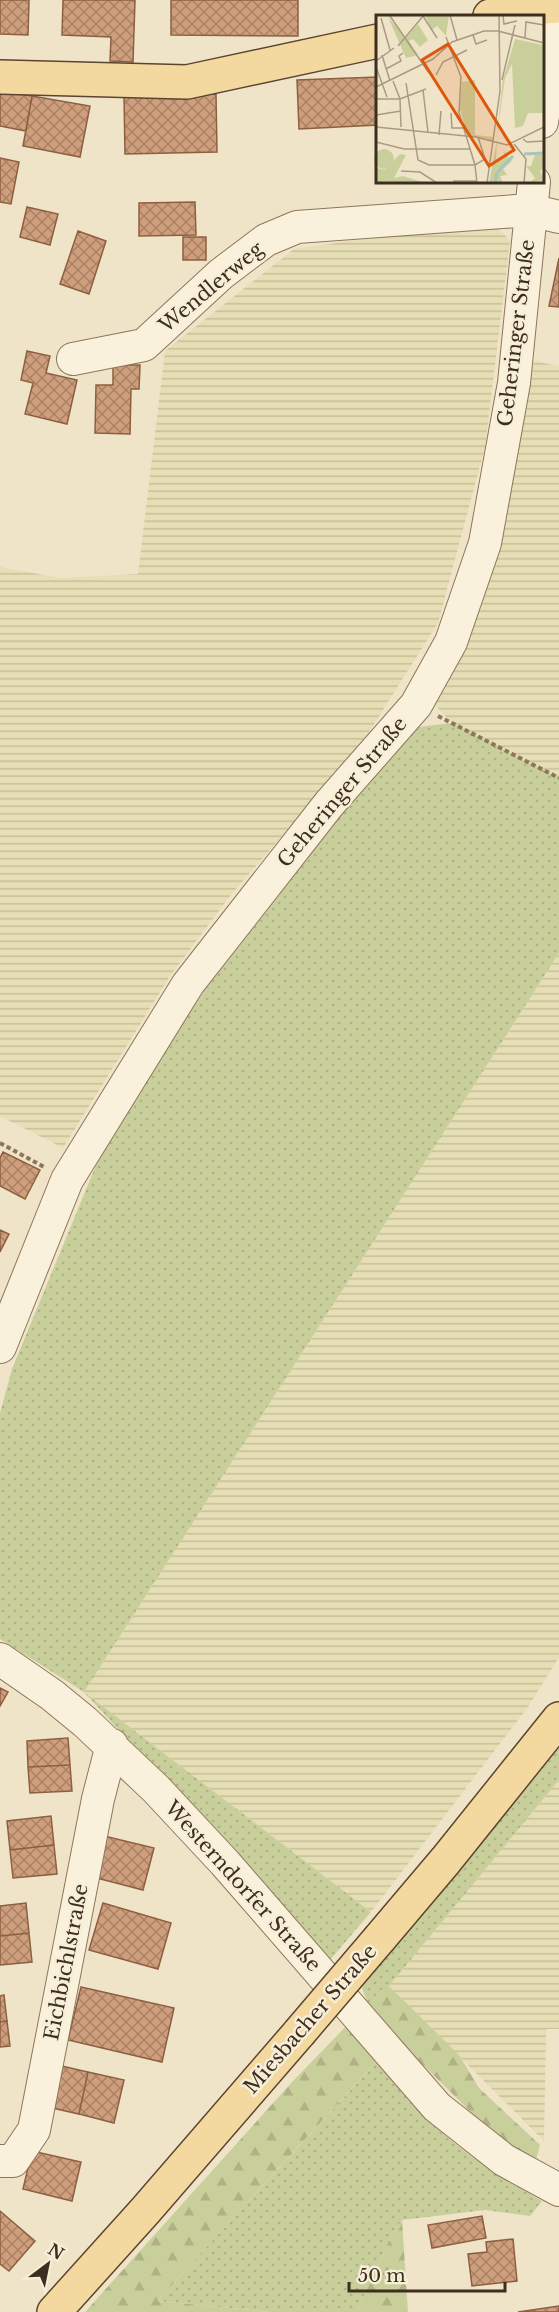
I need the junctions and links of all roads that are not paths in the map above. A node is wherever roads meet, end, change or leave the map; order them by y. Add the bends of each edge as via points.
1 (559, 6) edge
2 (559, 14) edge
3 (500, 15) edge
4 (376, 41) edge
5 (0, 77) edge
6 (544, 115) edge
7 (541, 203) edge
8 (73, 359) dead end
9 (0, 1347) edge
10 (0, 1659) edge
11 (559, 1719) edge
12 (112, 1745) junction
13 (0, 2161) edge
14 (559, 2190) edge
15 (54, 2312) edge

1 - 3 main road
2 - 6 street
4 - 5 main road via 187,82
7 - 8 street, Wendlerweg via 297,227 266,240 230,267 144,345
7 - 9 street, Geheringer Straße via 514,383 484,543 452,642 416,705 329,804 188,984 67,1180
10 - 12 street, Westerndorfer Straße via 52,1695
11 - 15 main road, Miesbacher Straße, bridge via 380,1938
12 - 13 street, Eichbichlstraße via 34,2130 13,2161
12 - 14 street, Westerndorfer Straße via 225,1863 437,2107 504,2160

